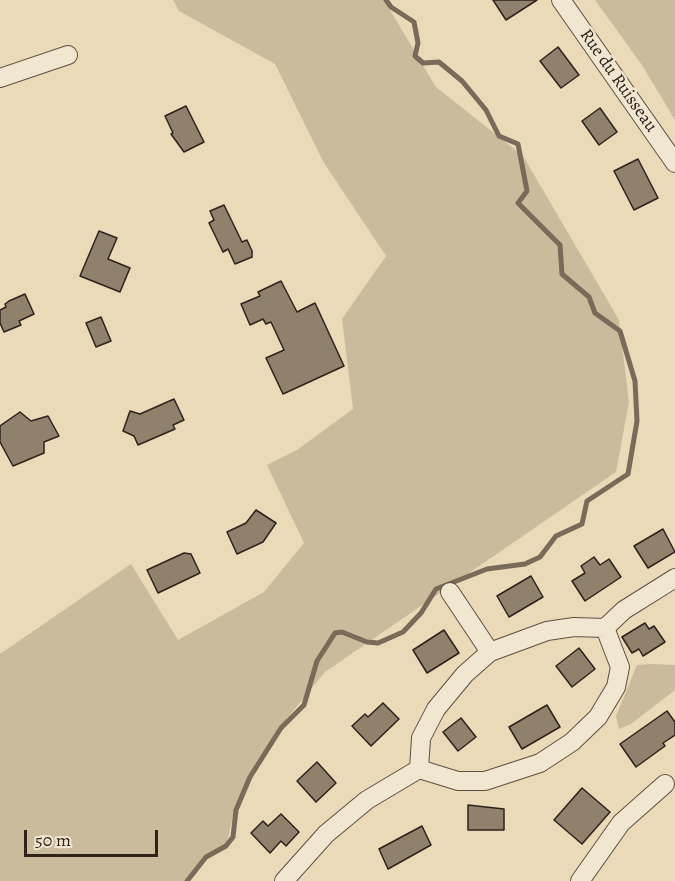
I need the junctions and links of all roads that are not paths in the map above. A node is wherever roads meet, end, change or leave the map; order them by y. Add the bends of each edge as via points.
1 (561, 0) edge
2 (68, 55) dead end
3 (0, 78) edge
4 (675, 163) edge
5 (675, 578) edge
6 (450, 591) dead end
7 (605, 628) junction
8 (489, 652) junction
9 (419, 769) junction
10 (665, 784) dead end
11 (284, 881) edge
12 (580, 881) edge

1 - 4 street, Rue du Ruisseau
2 - 3 street
5 - 7 street via 624,610
6 - 8 street
7 - 8 street via 547,631
7 - 9 street via 620,667 616,687 598,717 572,742 540,763 485,781 458,781
8 - 9 street via 436,709 421,738
9 - 11 street via 367,800 326,834
10 - 12 street via 621,823

